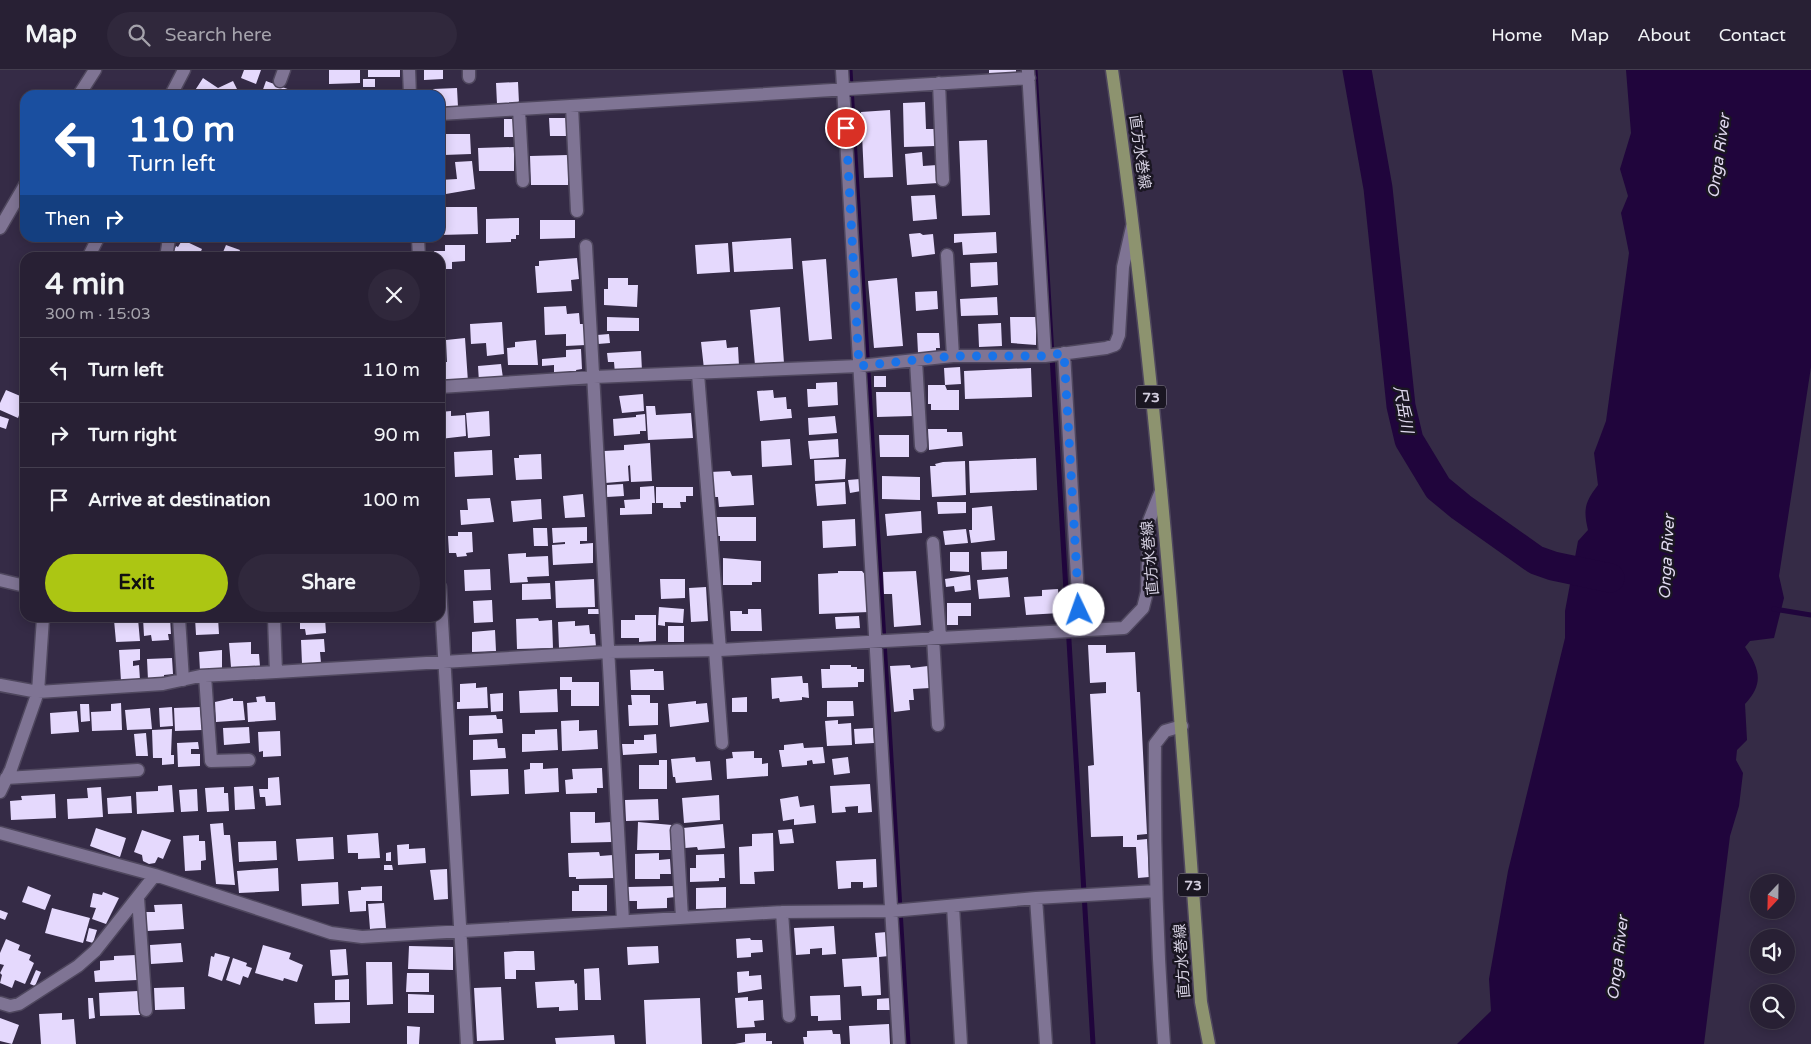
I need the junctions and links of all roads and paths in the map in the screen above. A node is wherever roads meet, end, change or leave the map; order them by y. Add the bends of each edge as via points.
1 (95, 70) edge
2 (184, 70) edge
3 (409, 70) edge
4 (842, 70) edge
5 (1112, 70) edge
6 (1028, 74) edge
7 (939, 83) junction
8 (849, 89) junction
9 (82, 90) edge
10 (174, 90) edge
11 (410, 90) edge
12 (572, 106) junction
13 (519, 109) junction
14 (445, 114) edge
15 (943, 180) dead end
16 (522, 181) dead end
17 (20, 194) edge
18 (577, 210) dead end
19 (1133, 224) junction
20 (0, 228) edge
21 (586, 246) dead end
22 (947, 255) dead end
23 (1053, 355) junction
24 (953, 356) junction
25 (916, 361) junction
26 (865, 365) junction
27 (698, 374) junction
28 (594, 378) junction
29 (445, 388) edge
30 (921, 446) dead end
31 (1160, 491) junction
32 (933, 543) dead end
33 (0, 580) edge
34 (20, 585) edge
35 (43, 622) edge
36 (179, 622) edge
37 (274, 622) edge
38 (442, 622) edge
39 (1073, 630) junction
40 (937, 637) junction
41 (882, 642) junction
42 (717, 650) junction
43 (609, 652) junction
44 (445, 662) junction
45 (276, 672) junction
46 (205, 676) junction
47 (183, 680) junction
48 (0, 685) edge
49 (38, 692) junction
50 (938, 725) dead end
51 (1182, 726) junction
52 (722, 743) dead end
53 (249, 760) dead end
54 (138, 770) dead end
55 (6, 778) junction
56 (0, 792) edge
57 (677, 830) dead end
58 (0, 833) edge
59 (155, 875) junction
60 (1156, 891) junction
61 (138, 898) junction
62 (1036, 898) junction
63 (953, 906) junction
64 (899, 910) junction
65 (782, 912) junction
66 (682, 918) junction
67 (623, 921) junction
68 (460, 931) junction
69 (0, 1003) edge
70 (146, 1010) dead end
71 (790, 1016) dead end
72 (467, 1044) edge
73 (899, 1044) edge
74 (961, 1044) edge
75 (1046, 1044) edge
76 (1164, 1044) edge
77 (1209, 1044) edge

1 - 9 street
2 - 10 street
3 - 11 street
4 - 8 street
5 - 19 main road, 直方水巻線 / 73
6 - 7 street
6 - 23 street
7 - 8 street
7 - 15 street
8 - 12 street
8 - 26 street
12 - 13 street
12 - 18 street
13 - 14 street
13 - 16 street
17 - 20 street
19 - 23 street via 1123,267 1119,334 1115,345
19 - 31 main road, 直方水巻線 / 73
21 - 28 street
22 - 24 street
23 - 24 street
23 - 39 street
24 - 25 street
25 - 26 street
25 - 30 street
26 - 27 street
26 - 41 street
27 - 28 street
27 - 42 street
28 - 29 street
28 - 43 street
31 - 39 street via 1149,521 1147,592 1143,608 1124,628
31 - 51 main road, 直方水巻線 / 73
32 - 40 street
33 - 34 street
35 - 49 street
36 - 47 street
37 - 45 street
38 - 44 street
39 - 40 street
40 - 41 street
40 - 50 street
41 - 42 street
41 - 64 street
42 - 43 street
42 - 52 street
43 - 44 street
43 - 67 street
44 - 45 street
44 - 68 street
45 - 46 street
46 - 47 street
46 - 53 street via 211,761
47 - 49 street
48 - 49 street
49 - 55 street
51 - 60 street via 1164,732 1155,744
51 - 77 main road, 直方水巻線 / 73 via 1201,1002
54 - 55 street
55 - 56 street
57 - 66 street
58 - 59 street
59 - 61 street
59 - 68 street via 331,933 362,937
60 - 62 street
60 - 76 street
61 - 69 street via 95,951 78,966 20,1004
61 - 70 street
62 - 63 street
62 - 75 street
63 - 64 street
63 - 74 street
64 - 65 street
64 - 73 street
65 - 66 street
65 - 71 street
66 - 67 street
67 - 68 street
68 - 72 street

